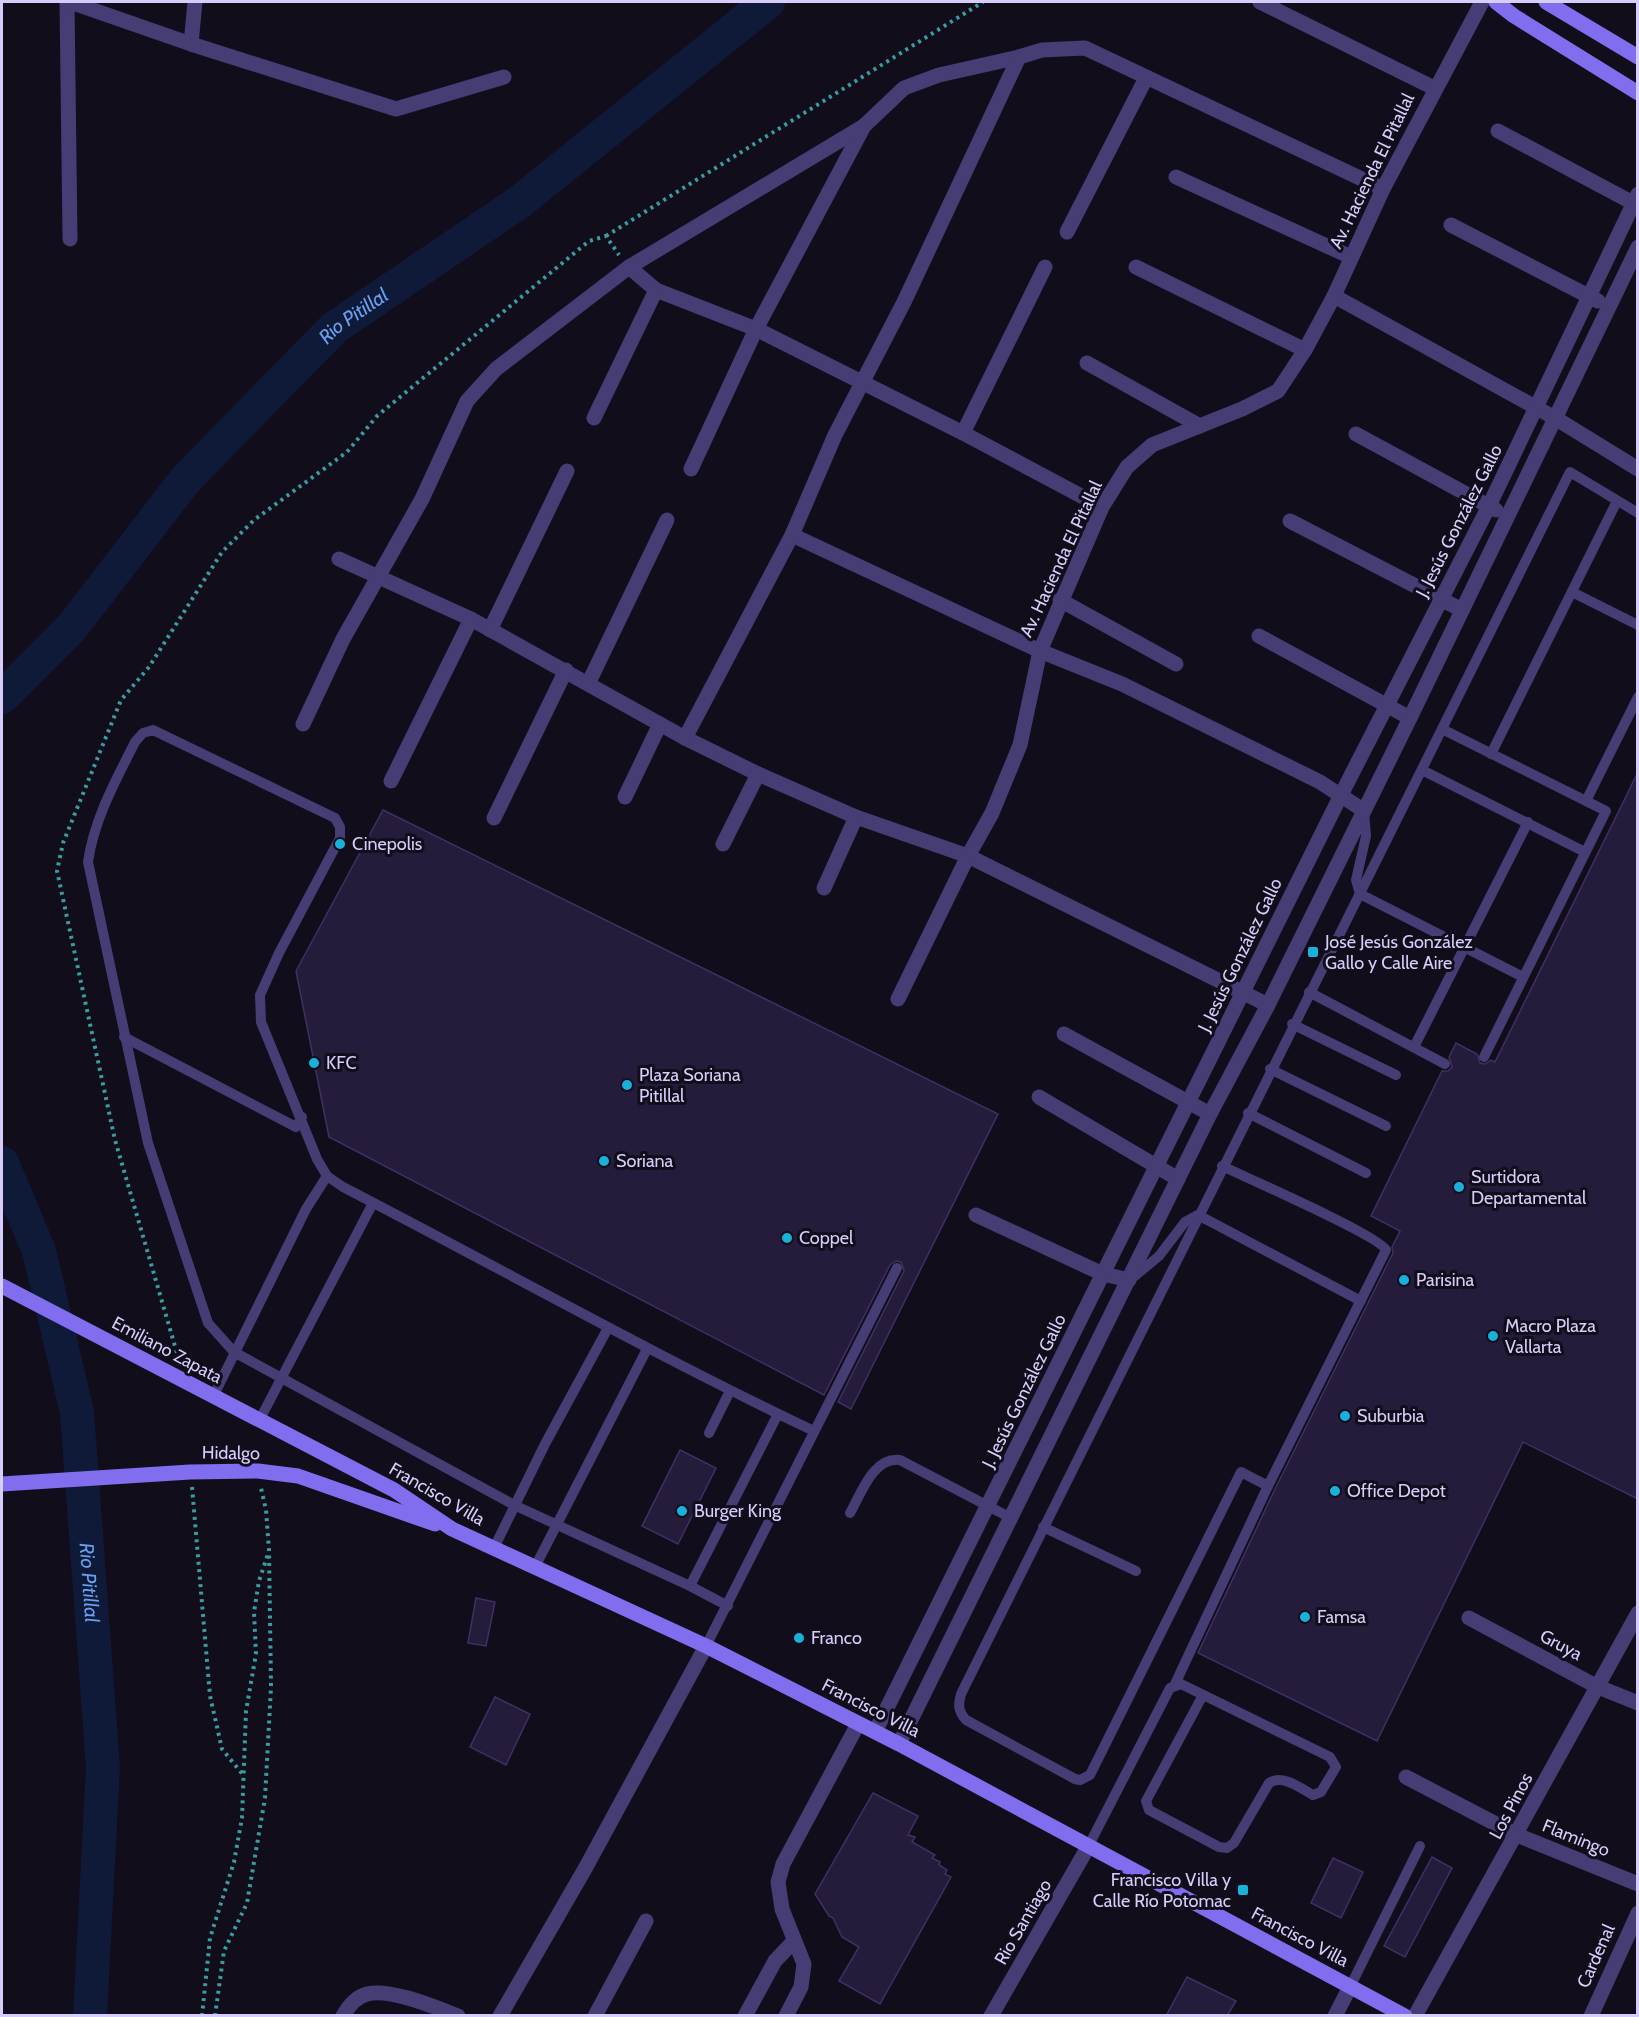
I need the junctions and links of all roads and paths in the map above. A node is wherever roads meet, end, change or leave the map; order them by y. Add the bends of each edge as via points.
1 (69, 2) edge
2 (195, 2) edge
3 (983, 2) edge
4 (1260, 2) edge
5 (1482, 2) edge
6 (1496, 2) edge
7 (1546, 2) edge
8 (191, 44) junction
9 (1019, 57) junction
10 (1638, 57) edge
11 (504, 77) dead end
12 (1146, 78) junction
13 (1434, 88) junction
14 (1638, 93) edge
15 (864, 126) junction
16 (1498, 131) dead end
17 (1176, 177) dead end
18 (1383, 189) junction
19 (1635, 199) edge
20 (1450, 225) dead end
21 (1067, 232) dead end
22 (606, 236) junction
23 (70, 239) dead end
24 (1638, 247) edge
25 (1351, 257) junction
26 (628, 267) junction
27 (1045, 267) dead end
28 (1136, 267) dead end
29 (657, 290) junction
30 (1334, 296) junction
31 (1590, 297) junction
32 (1609, 306) junction
33 (756, 329) junction
34 (1305, 350) junction
35 (1087, 363) dead end
36 (862, 381) junction
37 (1537, 408) junction
38 (594, 418) dead end
39 (1554, 418) junction
40 (1200, 426) junction
41 (963, 433) junction
42 (1356, 435) dead end
43 (691, 469) dead end
44 (1638, 469) edge
45 (567, 471) dead end
46 (1617, 501) junction
47 (1490, 506) junction
48 (1102, 507) junction
49 (1638, 513) edge
50 (1506, 515) junction
51 (667, 520) dead end
52 (1290, 521) dead end
53 (792, 535) junction
54 (339, 559) dead end
55 (377, 576) junction
56 (1572, 592) junction
57 (1060, 600) junction
58 (1442, 600) junction
59 (1462, 610) junction
60 (471, 619) junction
61 (1638, 625) edge
62 (490, 630) junction
63 (1259, 636) dead end
64 (1040, 651) junction
65 (1176, 664) dead end
66 (566, 670) junction
67 (588, 684) junction
68 (1638, 697) edge
69 (121, 700) dead end
70 (1387, 706) junction
71 (1410, 718) junction
72 (303, 724) dead end
73 (660, 724) junction
74 (1442, 729) junction
75 (685, 738) junction
76 (1491, 754) junction
77 (1422, 770) junction
78 (758, 774) junction
79 (391, 781) dead end
80 (1341, 795) junction
81 (625, 797) dead end
82 (1586, 801) junction
83 (1363, 810) junction
84 (856, 817) junction
85 (494, 818) dead end
86 (1527, 822) junction
87 (723, 844) dead end
88 (1585, 852) junction
89 (968, 856) junction
90 (824, 888) dead end
91 (1360, 894) junction
92 (1464, 947) junction
93 (1523, 977) junction
94 (1309, 992) junction
95 (1242, 994) junction
96 (898, 999) dead end
97 (1268, 1005) junction
98 (1292, 1024) junction
99 (1064, 1034) dead end
100 (124, 1036) junction
101 (1414, 1047) junction
102 (1484, 1057) dead end
103 (1445, 1064) dead end
104 (1270, 1069) junction
105 (1396, 1075) dead end
106 (1039, 1097) dead end
107 (1189, 1102) junction
108 (1248, 1113) junction
109 (1210, 1114) junction
110 (302, 1117) junction
111 (1386, 1126) dead end
112 (1222, 1166) junction
113 (1158, 1167) junction
114 (1366, 1173) dead end
115 (327, 1176) junction
116 (1179, 1179) junction
117 (373, 1203) junction
118 (976, 1215) dead end
119 (1198, 1215) junction
120 (897, 1268) dead end
121 (1103, 1274) junction
122 (1129, 1280) junction
123 (2, 1286) edge
124 (1360, 1302) junction
125 (608, 1328) junction
126 (647, 1349) junction
127 (234, 1352) junction
128 (281, 1377) junction
129 (730, 1391) junction
130 (213, 1397) junction
131 (778, 1414) junction
132 (259, 1421) junction
133 (814, 1431) junction
134 (709, 1433) dead end
135 (314, 1448) joint
136 (190, 1472) junction
137 (258, 1472) junction
138 (2, 1484) edge
139 (1268, 1486) junction
140 (514, 1505) junction
141 (989, 1507) junction
142 (850, 1513) dead end
143 (1011, 1518) junction
144 (556, 1525) junction
145 (1043, 1527) junction
146 (452, 1529) junction
147 (494, 1548) junction
148 (269, 1550) junction
149 (535, 1567) junction
150 (1136, 1571) dead end
151 (690, 1586) junction
152 (728, 1606) junction
153 (1638, 1613) edge
154 (1469, 1618) dead end
155 (706, 1646) junction
156 (1175, 1684) junction
157 (1596, 1686) junction
158 (1203, 1695) junction
159 (1638, 1703) edge
160 (858, 1724) junction
161 (875, 1732) junction
162 (899, 1744) junction
163 (244, 1776) junction
164 (1406, 1777) dead end
165 (1517, 1835) junction
166 (1420, 1846) dead end
167 (1088, 1847) junction
168 (1638, 1884) edge
169 (1638, 1913) edge
170 (646, 1921) dead end
171 (794, 1941) junction
172 (1351, 1985) junction
173 (202, 2016) edge
174 (215, 2016) edge
175 (343, 2016) edge
176 (458, 2016) edge
177 (500, 2016) edge
178 (595, 2016) edge
179 (745, 2016) edge
180 (786, 2016) edge
181 (991, 2016) edge
182 (1335, 2016) edge
183 (1405, 2016) edge
184 (1415, 2016) edge
185 (1591, 2016) edge

1 - 8 street
1 - 23 street
2 - 8 street
3 - 22 path
4 - 13 street
5 - 13 street, Av. Hacienda El Pitallal
6 - 14 street
7 - 10 street
8 - 11 street via 396,109
9 - 12 street via 1042,50 1085,48
9 - 15 street via 939,75 904,88
9 - 36 street via 904,302
12 - 18 street
12 - 21 street
13 - 18 street, Av. Hacienda El Pitallal
15 - 26 street
15 - 33 street
16 - 19 street
17 - 25 street
18 - 25 street, Av. Hacienda El Pitallal
19 - 31 street, J. Jesús González Gallo
20 - 31 street
22 - 26 path
22 - 69 path via 589,241 377,416 348,452 254,520 222,552 149,667
24 - 32 street
25 - 30 street, Av. Hacienda El Pitallal
26 - 29 street
26 - 55 street via 496,369 467,401 422,499
27 - 41 street
28 - 34 street
29 - 33 street
29 - 38 street
30 - 34 street, Av. Hacienda El Pitallal
30 - 37 street
31 - 32 street
31 - 37 street, J. Jesús González Gallo
32 - 39 street
33 - 36 street
33 - 43 street
34 - 40 street, Av. Hacienda El Pitallal via 1278,391
35 - 40 street
36 - 41 street
36 - 53 street
37 - 39 street
37 - 47 street, J. Jesús González Gallo
39 - 44 street
39 - 50 street
40 - 48 street, Av. Hacienda El Pitallal via 1152,445 1127,466
41 - 48 street
42 - 47 street
45 - 62 street
46 - 49 lane
46 - 56 lane
46 - 74 lane via 1570,472
47 - 50 street
47 - 58 street, J. Jesús González Gallo
48 - 57 street, Av. Hacienda El Pitallal
50 - 59 street
51 - 67 street
52 - 58 street
53 - 64 street
53 - 75 street
54 - 55 street
55 - 60 street
55 - 72 street
56 - 61 lane
56 - 76 lane
57 - 64 street, Av. Hacienda El Pitallal
57 - 65 street
58 - 59 street
58 - 70 street, J. Jesús González Gallo
59 - 71 street
60 - 62 street
60 - 79 street
62 - 66 street
63 - 70 street
64 - 80 street via 1122,684
64 - 89 street, Av. Hacienda El Pitallal via 1020,745 992,813
66 - 67 street
66 - 85 street
67 - 73 street
68 - 82 lane
70 - 71 street
70 - 80 street, J. Jesús González Gallo
71 - 83 street
73 - 75 street
73 - 81 street
74 - 76 lane
74 - 77 lane
75 - 78 street
76 - 82 lane
77 - 86 lane
77 - 91 lane
78 - 84 street
78 - 87 street
80 - 83 street
80 - 95 street, J. Jesús González Gallo
82 - 88 lane via 1606,811
83 - 91 lane via 1366,837 1356,880
83 - 97 street
84 - 89 street
84 - 90 street
86 - 88 lane
86 - 92 lane
88 - 93 lane
89 - 95 street
89 - 96 street, Av. Hacienda El Pitallal
91 - 92 lane
91 - 94 lane
92 - 93 lane
92 - 101 lane
93 - 102 lane
94 - 98 lane
94 - 101 lane
95 - 97 street
95 - 107 street, J. Jesús González Gallo
97 - 109 street
98 - 104 lane
98 - 105 lane
99 - 107 street
100 - 110 lane via 296,1127
100 - 110 lane via 88,862 102,809 135,742 143,733 153,730 335,818 340,827 340,837 260,995 261,1022
100 - 127 lane via 148,1143 208,1323
101 - 103 lane
104 - 108 lane
104 - 111 lane
106 - 113 street
107 - 109 street
107 - 113 street, J. Jesús González Gallo
108 - 112 lane
108 - 114 lane
109 - 116 street
110 - 115 lane
112 - 119 lane
112 - 124 lane via 1383,1245 1385,1253
113 - 116 street
113 - 121 street, J. Jesús González Gallo
115 - 117 lane
115 - 127 lane via 306,1209
116 - 122 street
117 - 125 lane
117 - 128 lane
118 - 121 street
119 - 122 lane via 1185,1222 1159,1256
119 - 124 lane
119 - 145 lane
120 - 133 lane
121 - 122 street
121 - 141 street, J. Jesús González Gallo
122 - 143 street
123 - 130 street, Emiliano Zapata
124 - 139 lane
125 - 126 lane
125 - 140 lane
126 - 129 lane
126 - 144 lane
127 - 128 lane
127 - 130 lane
128 - 132 lane
128 - 140 lane
129 - 131 lane
129 - 134 lane
130 - 132 street, Emiliano Zapata
131 - 133 lane
131 - 151 lane
132 - 135 street, Emiliano Zapata
133 - 152 lane
135 - 146 street, Francisco Villa via 394,1490
136 - 137 street, Hidalgo
136 - 138 street, Hidalgo
136 - 163 path via 210,1696 222,1749
137 - 146 street, Hidalgo via 298,1476
137 - 148 path
139 - 145 lane via 1240,1472 1090,1775 1080,1780 966,1720 958,1704
139 - 156 lane
140 - 144 lane
140 - 147 lane
141 - 142 lane via 900,1460 890,1459 878,1465
141 - 143 lane
141 - 161 street, J. Jesús González Gallo
143 - 162 street
144 - 149 lane
144 - 151 lane
145 - 150 lane
146 - 147 street, Francisco Villa
147 - 149 street, Francisco Villa
148 - 163 path via 254,1612 256,1654 246,1711
148 - 174 path via 271,1687 266,1798 247,1903 222,1960
149 - 155 street, Francisco Villa
151 - 152 lane
152 - 155 lane
153 - 157 street, Los Pinos
154 - 157 street, Gruya
155 - 160 street, Francisco Villa
155 - 177 street
156 - 158 lane
156 - 167 lane
157 - 159 street, Gruya
157 - 165 street, Los Pinos
158 - 158 lane via 1335,1761 1336,1767 1317,1795 1280,1779 1269,1783 1234,1843 1227,1848 1146,1806
160 - 161 street, Francisco Villa
160 - 171 street via 783,1864 778,1882 782,1909
161 - 162 street, Francisco Villa
162 - 167 street, Francisco Villa
163 - 173 path via 234,1862 210,1938
164 - 165 street, Flamingo
165 - 168 street, Flamingo
165 - 184 street, Los Pinos
166 - 172 lane
167 - 172 street, Francisco Villa
167 - 181 street, Rio Santiago
169 - 185 street, Cardenal
170 - 178 street
171 - 179 street via 775,1961
171 - 180 street via 804,1964 801,1987
172 - 182 street
172 - 183 street, Francisco Villa
175 - 176 street via 356,2000 377,1993

